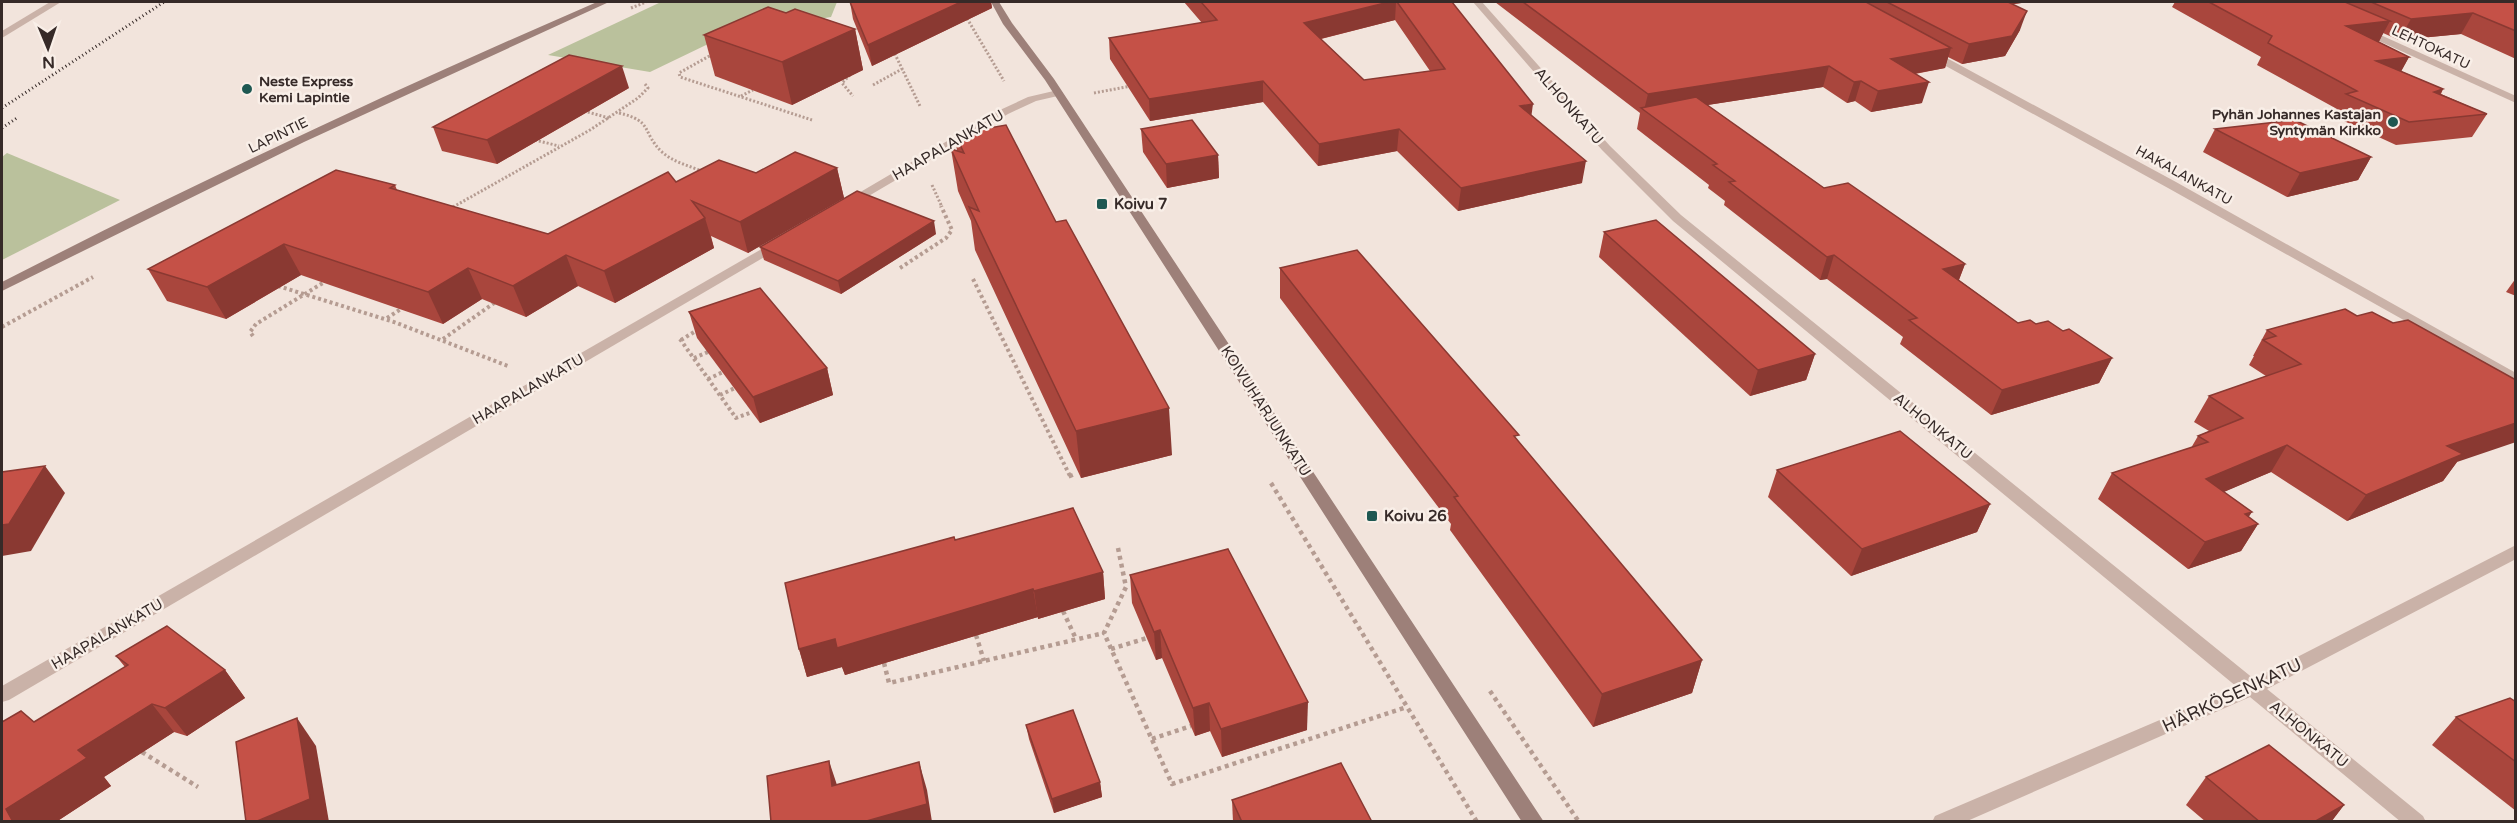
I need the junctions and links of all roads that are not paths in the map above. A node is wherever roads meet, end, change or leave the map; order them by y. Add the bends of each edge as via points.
1 (56, 2) edge
2 (604, 2) edge
3 (995, 2) edge
4 (1478, 2) edge
5 (2356, 27) edge
6 (2, 35) edge
7 (1919, 47) edge
8 (1058, 93) junction
9 (2516, 100) edge
10 (836, 210) edge
11 (793, 234) edge
12 (2, 287) edge
13 (2516, 379) edge
14 (2516, 551) edge
15 (2253, 688) junction
16 (2, 695) edge
17 (1533, 822) edge
18 (1942, 822) edge
19 (2416, 822) edge

1 - 6 street
2 - 12 street, LAPINTIE via 144,215
3 - 8 street, KOIVUHARJUNKATU
4 - 15 street, ALHONKATU via 1606,148 1677,218
5 - 9 street, LEHTOKATU
7 - 13 street, HAKALANKATU
8 - 10 street, HAAPALANKATU via 1018,105
8 - 17 street, KOIVUHARJUNKATU
11 - 16 street, HAAPALANKATU
14 - 15 street, HÄRKÖSENKATU
15 - 18 street, HÄRKÖSENKATU
15 - 19 street, ALHONKATU

